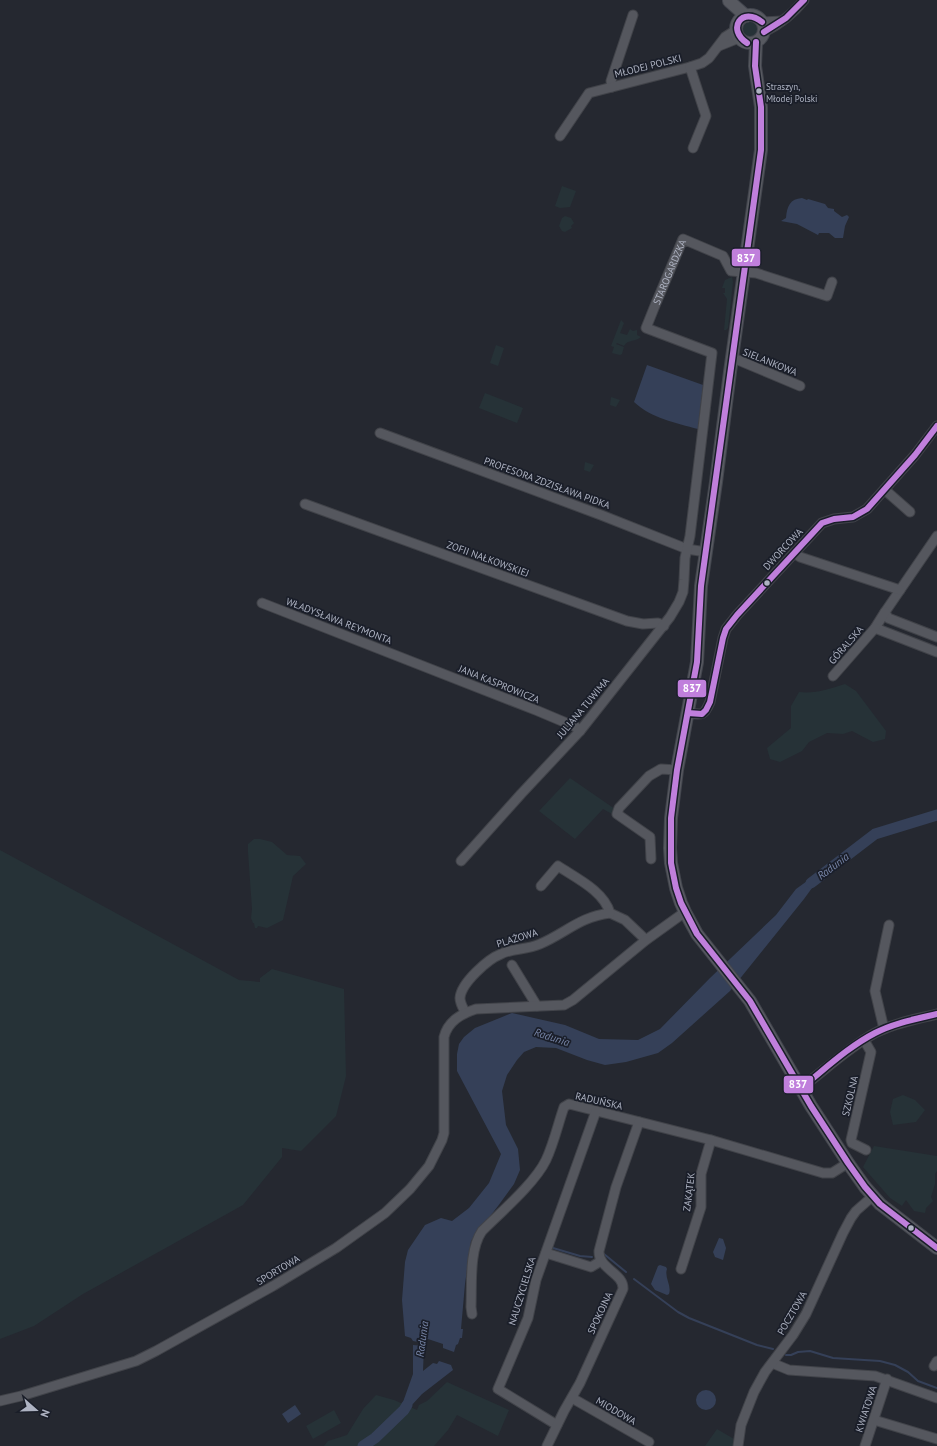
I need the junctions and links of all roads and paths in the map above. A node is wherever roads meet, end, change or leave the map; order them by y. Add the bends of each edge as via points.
1 (729, 0) edge
2 (804, 0) edge
3 (633, 15) dead end
4 (763, 27) junction
5 (744, 31) junction
6 (690, 67) junction
7 (612, 87) junction
8 (560, 136) dead end
9 (693, 148) dead end
10 (744, 273) junction
11 (832, 282) dead end
12 (646, 328) joint
13 (732, 360) junction
14 (800, 386) dead end
15 (937, 426) edge
16 (380, 433) dead end
17 (885, 490) junction
18 (305, 504) dead end
19 (910, 512) dead end
20 (937, 536) edge
21 (687, 549) junction
22 (706, 552) junction
23 (794, 553) junction
24 (900, 590) junction
25 (262, 603) dead end
26 (885, 612) junction
27 (664, 626) junction
28 (874, 628) junction
29 (937, 637) edge
30 (937, 652) edge
31 (408, 660) joint
32 (833, 676) dead end
33 (688, 713) junction
34 (580, 731) junction
35 (677, 770) junction
36 (651, 859) dead end
37 (461, 861) dead end
38 (541, 886) dead end
39 (684, 912) junction
40 (610, 914) junction
41 (889, 925) dead end
42 (646, 940) junction
43 (512, 965) dead end
44 (537, 1006) junction
45 (465, 1012) junction
46 (937, 1014) edge
47 (884, 1029) junction
48 (864, 1040) junction
49 (801, 1088) junction
50 (596, 1111) junction
51 (639, 1122) junction
52 (711, 1140) junction
53 (866, 1150) dead end
54 (848, 1163) junction
55 (874, 1196) junction
56 (937, 1248) edge
57 (546, 1252) junction
58 (601, 1261) junction
59 (681, 1269) dead end
60 (471, 1310) dead end
61 (772, 1363) junction
62 (887, 1379) junction
63 (572, 1398) junction
64 (937, 1398) edge
65 (0, 1401) edge
66 (874, 1420) junction
67 (557, 1425) junction
68 (937, 1439) edge
69 (649, 1442) dead end
70 (547, 1446) edge
71 (738, 1446) edge
72 (865, 1446) edge

1 - 5 main road
2 - 4 street via 791,15 774,27
3 - 7 street, MŁODEJ POLSKI via 610,81
4 - 5 main road via 762,37
4 - 5 main road via 755,16
5 - 6 street, MŁODEJ POLSKI via 725,37 710,58
5 - 10 main road via 755,66 761,107 761,150
6 - 7 street, MŁODEJ POLSKI
6 - 9 street, MŁODEJ POLSKI via 706,116
7 - 8 street, MŁODEJ POLSKI via 589,94
10 - 11 street via 756,273 827,296
10 - 12 street, STAROGARDZKA via 731,271 723,256 683,239
10 - 13 main road
12 - 21 street, JULIANA TUWIMA via 712,353
13 - 14 street, SIELANKOWA via 738,360
13 - 22 main road
15 - 17 street, DWORCOWA
16 - 21 street, PROFESORA ZDZISŁAWA PIDKA
17 - 19 street
17 - 23 street, DWORCOWA via 867,509 857,515 822,523
18 - 27 street, ZOFII NAŁKOWSKIEJ via 627,621 643,624 658,622
20 - 24 street
21 - 22 street, PROFESORA ZDZISŁAWA PIDKA
21 - 27 street, JULIANA TUWIMA via 681,598
22 - 33 main road via 701,586 697,662
23 - 24 street
23 - 33 street, DWORCOWA via 726,629 706,712
24 - 26 street
25 - 31 street, WŁADYSŁAWA REYMONTA
26 - 28 street, GÓRALSKA
26 - 29 street via 888,618
27 - 34 street, JULIANA TUWIMA
28 - 30 street, GÓRALSKA
28 - 32 street, GÓRALSKA
31 - 34 street, JANA KASPROWICZA via 576,727
33 - 35 main road
34 - 37 street, JULIANA TUWIMA
35 - 36 street via 661,769 649,776 619,808 617,814 650,837
35 - 39 main road via 670,848 673,875
38 - 40 street via 558,866 592,889 605,903
39 - 42 street
39 - 49 main road via 697,934 755,1008
40 - 42 street via 626,920
40 - 45 street, PLAŻOWA via 583,920 540,944 494,957 463,988 460,1000
41 - 47 street via 875,991
42 - 44 street via 573,1000 564,1005
43 - 44 street
44 - 45 street
45 - 65 street, SPORTOWA via 456,1018 445,1034 443,1137 429,1166 381,1217 273,1286 136,1361
46 - 47 street
47 - 48 street
48 - 49 street
48 - 53 street, SZKOLNA via 871,1052 852,1143
49 - 54 main road
50 - 51 street, RADUŃSKA
50 - 57 street, NAUCZYCIELSKA
50 - 60 street, RADUŃSKA via 569,1104 564,1107 541,1169 478,1236 473,1252
51 - 52 street, RADUŃSKA
51 - 58 street via 607,1219 599,1251
52 - 54 street, RADUŃSKA via 823,1173 832,1173
52 - 59 street, ZAKĄTEK via 701,1174 701,1207
54 - 55 main road
55 - 56 main road via 891,1213
55 - 61 street, POCZTOWA via 851,1218 806,1314
57 - 58 street via 591,1267
57 - 67 street, NAUCZYCIELSKA via 536,1280 528,1318 498,1390
58 - 63 street, SPOKOJNA via 622,1282 623,1289
61 - 62 street via 789,1370
61 - 71 street, POCZTOWA via 749,1402 741,1425
62 - 64 street
62 - 66 street, KWIATOWA
63 - 67 street, SPOKOJNA
63 - 69 street, MIODOWA
66 - 68 street
66 - 72 street, KWIATOWA
67 - 70 street, SPOKOJNA

